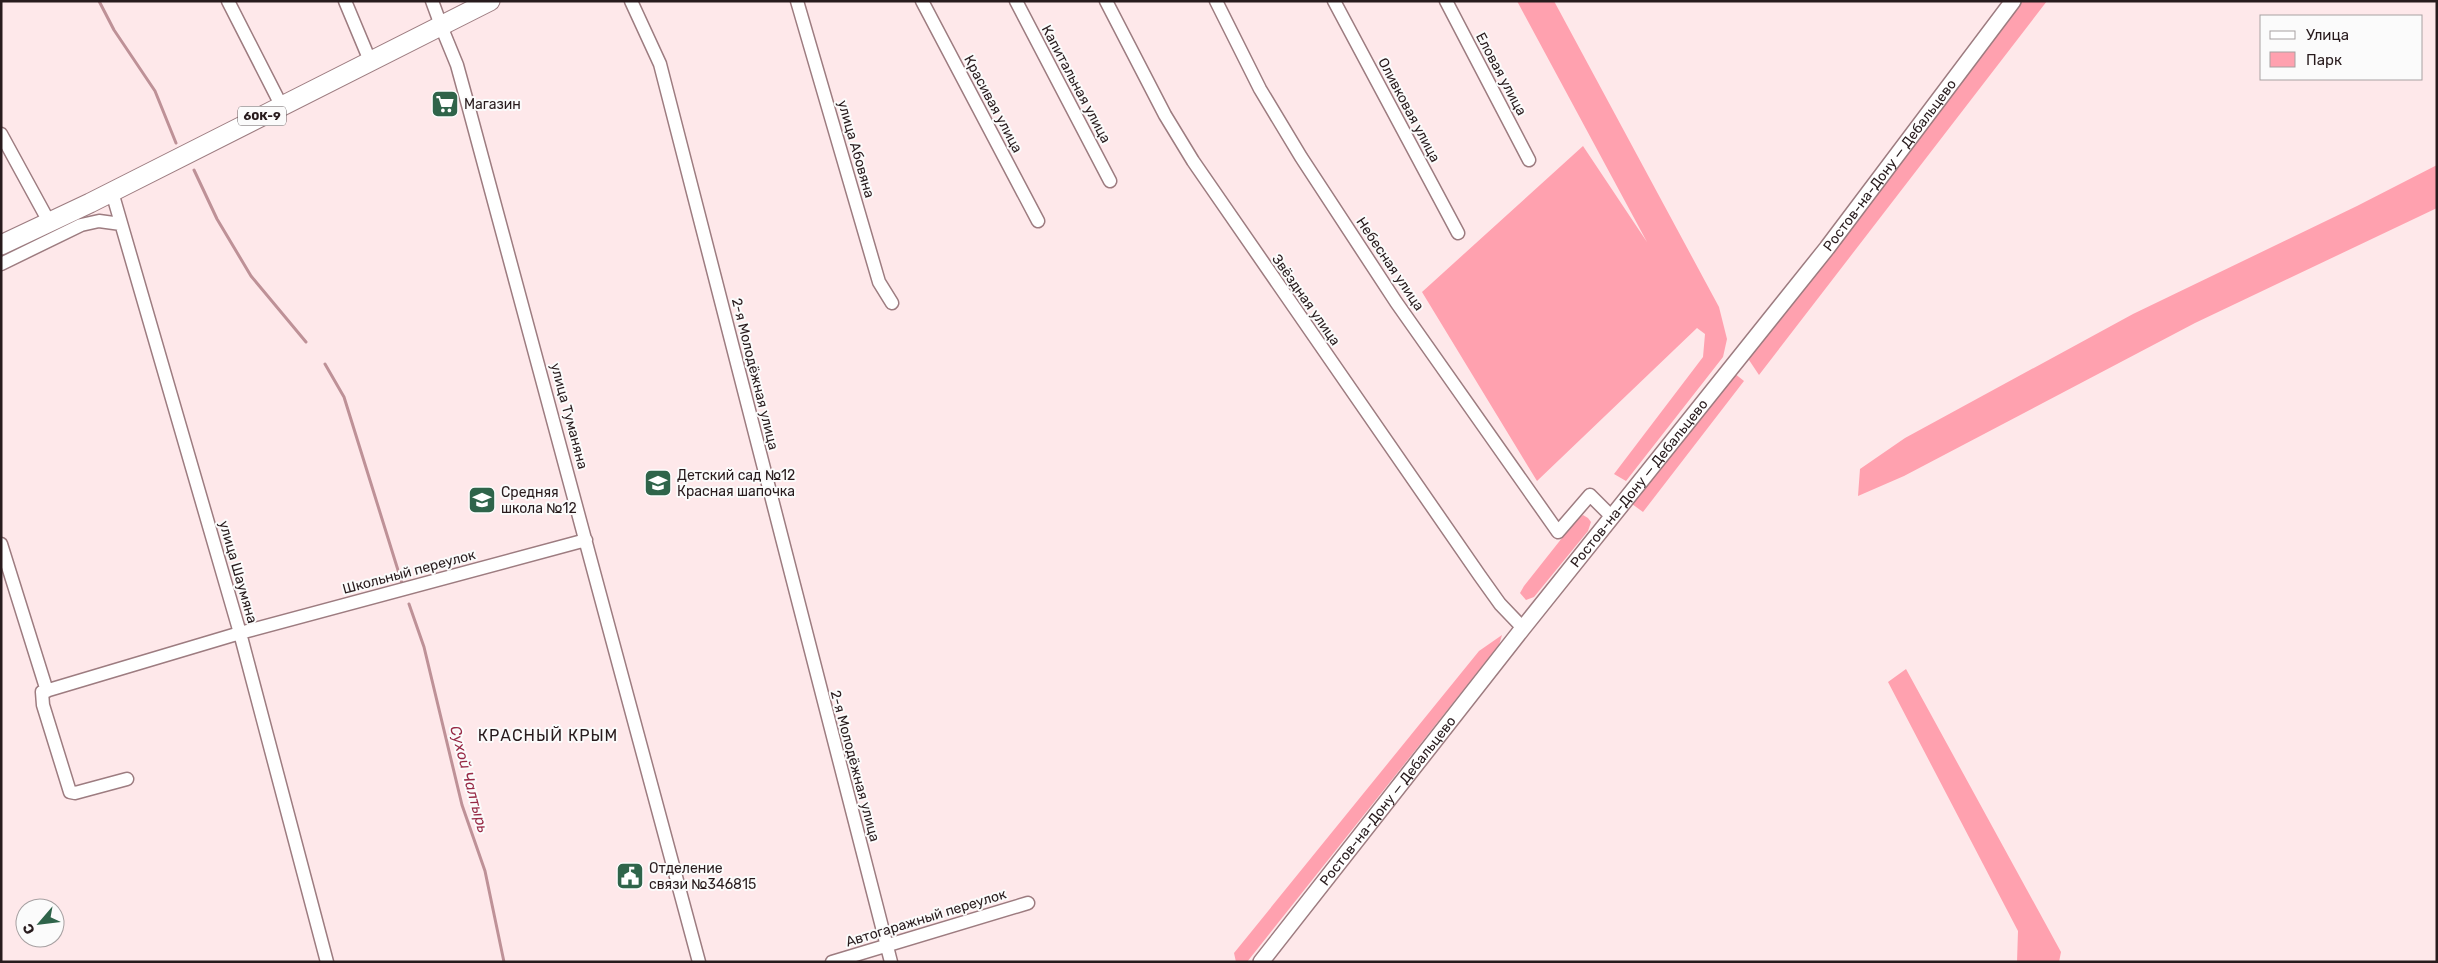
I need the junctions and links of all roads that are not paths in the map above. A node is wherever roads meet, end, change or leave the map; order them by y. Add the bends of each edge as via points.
1 (228, 1) edge
2 (345, 1) edge
3 (432, 1) edge
4 (474, 1) edge
5 (490, 1) edge
6 (631, 1) edge
7 (797, 1) edge
8 (922, 1) edge
9 (1016, 1) edge
10 (1106, 1) edge
11 (1216, 1) edge
12 (1334, 1) edge
13 (1446, 1) edge
14 (2013, 1) edge
15 (440, 23) junction
16 (368, 56) junction
17 (279, 102) junction
18 (1, 134) edge
19 (1529, 160) dead end
20 (1110, 181) dead end
21 (112, 192) junction
22 (1038, 221) dead end
23 (41, 224) junction
24 (121, 224) junction
25 (1458, 233) dead end
26 (1, 245) edge
27 (1, 264) edge
28 (892, 303) dead end
29 (1611, 516) junction
30 (586, 540) junction
31 (1, 544) edge
32 (1523, 628) junction
33 (240, 633) junction
34 (47, 690) junction
35 (127, 780) dead end
36 (1028, 903) dead end
37 (886, 946) junction
38 (327, 962) edge
39 (699, 962) edge
40 (832, 962) edge
41 (891, 962) edge
42 (1261, 962) edge

1 - 17 street
2 - 16 street
3 - 15 street, улица Туманяна
4 - 15 main road, 60К-9
5 - 15 main road, 60К-9
6 - 37 street, 2-я Молодёжная улица via 660,64
7 - 28 street, улица Абовяна via 879,282
8 - 22 street, Красивая улица
9 - 20 street, Капитальная улица
10 - 32 street, Звёздная улица via 1165,115 1193,161 1500,604
11 - 29 street, Небесная улица via 1260,89 1301,157 1396,302 1558,532 1590,495
12 - 25 street, Оливковая улица
13 - 19 street, Еловая улица
14 - 29 street, Ростов-на-Дону — Дебальцево via 1827,248
15 - 16 main road, 60К-9
15 - 21 main road, 60К-9
15 - 30 street, улица Туманяна via 457,65
16 - 17 main road, 60К-9
17 - 23 main road, 60К-9
18 - 23 street
21 - 23 main road, 60К-9
21 - 24 street, улица Шаумяна
23 - 26 main road, 60К-9
24 - 27 street via 99,221 82,225
24 - 33 street, улица Шаумяна
29 - 32 street, Ростов-на-Дону — Дебальцево
30 - 33 street, Школьный переулок
30 - 39 street, улица Туманяна
31 - 34 street
32 - 42 street, Ростов-на-Дону — Дебальцево
33 - 34 street, Школьный переулок
33 - 38 street, улица Шаумяна
34 - 35 street via 42,692 43,705 70,792
36 - 37 street, Автогаражный переулок
37 - 40 street, Автогаражный переулок
37 - 41 street, 2-я Молодёжная улица

